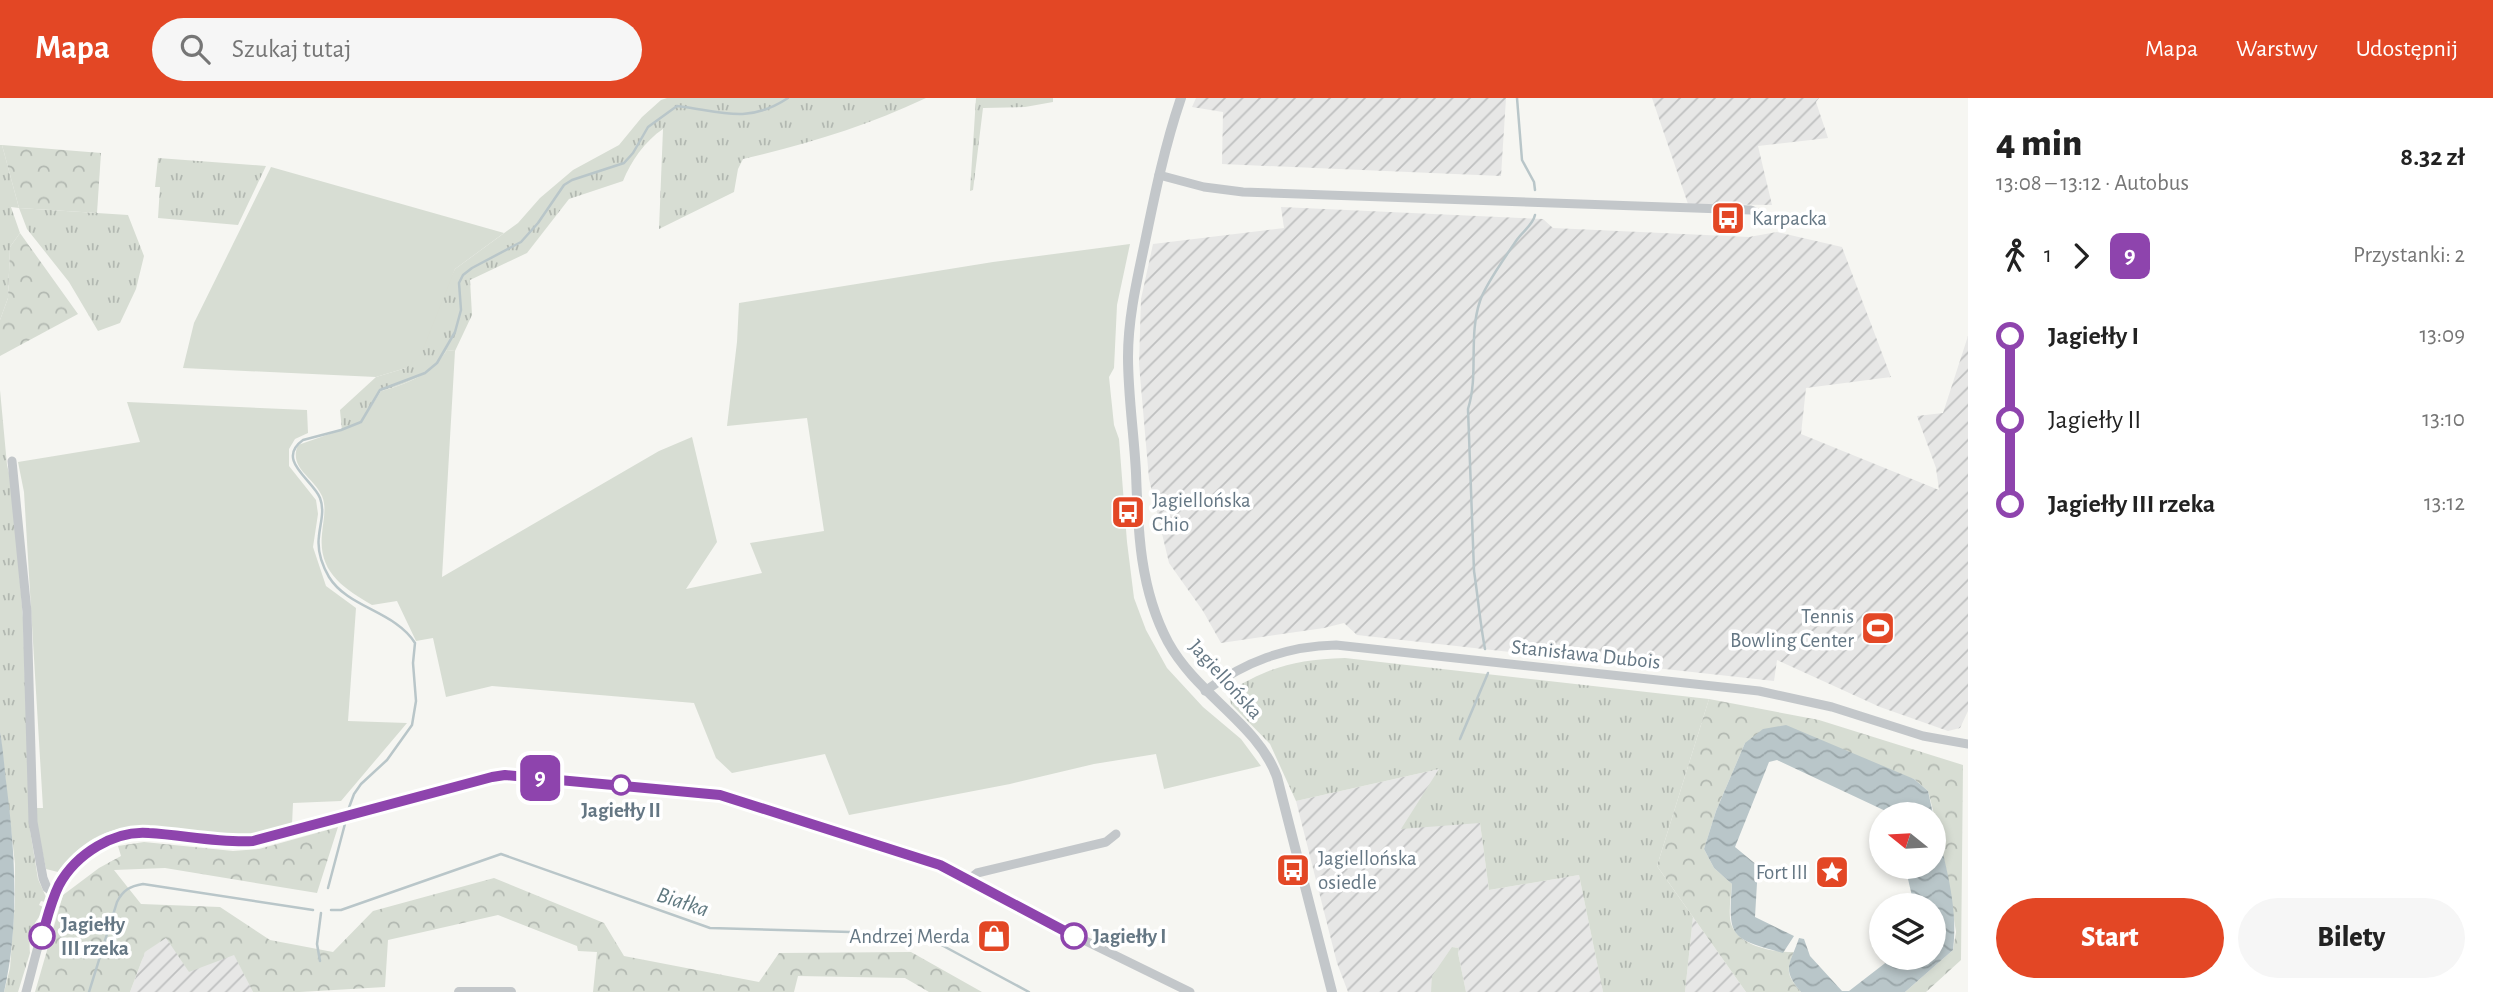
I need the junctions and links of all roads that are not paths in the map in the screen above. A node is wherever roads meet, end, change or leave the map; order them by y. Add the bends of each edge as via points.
1 (1181, 98) edge
2 (1159, 175) junction
3 (1763, 216) dead end
4 (12, 461) dead end
5 (1205, 691) junction
6 (1968, 744) edge
7 (1116, 834) dead end
8 (968, 880) junction
9 (55, 894) junction
10 (26, 992) edge
11 (459, 992) edge
12 (511, 992) edge
13 (1190, 992) edge
14 (1332, 992) edge

1 - 2 street, Jagiellońska
2 - 3 street via 1243,192 1751,210
2 - 5 street, Jagiellońska via 1129,342 1141,551 1159,622 1174,652
4 - 9 street via 27,612 33,822 43,878
5 - 6 street, Stanisława Dubois via 1274,654 1336,645 1759,691
5 - 14 street, Jagiellońska via 1270,760
7 - 8 street via 1106,842 977,873
8 - 9 street via 940,865 720,795 497,776 253,841 147,832 120,837 84,855
8 - 13 street
9 - 10 street
11 - 12 street

